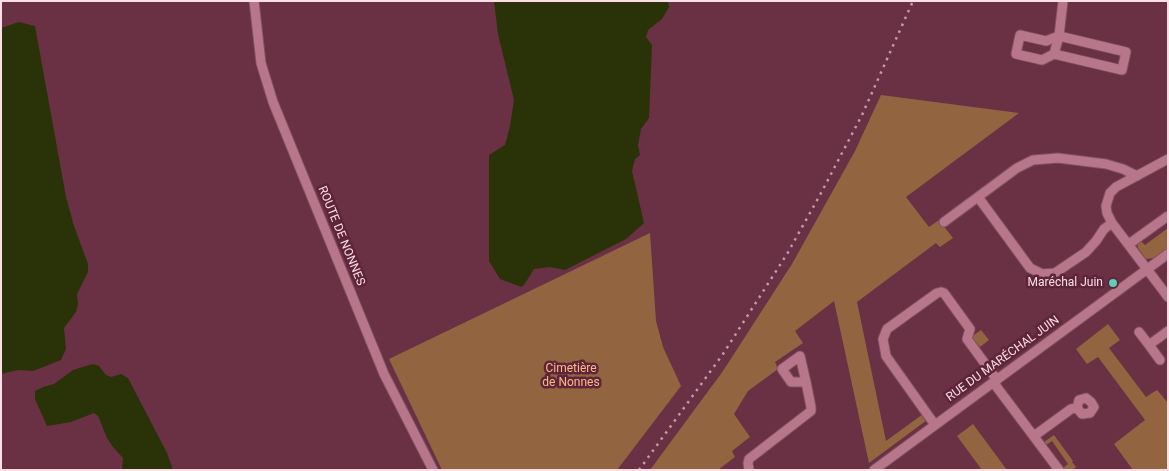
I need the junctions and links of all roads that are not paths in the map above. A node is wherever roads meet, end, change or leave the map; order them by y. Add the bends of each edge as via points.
1 (254, 1) edge
2 (1063, 1) edge
3 (1059, 36) junction
4 (1054, 54) junction
5 (1168, 159) edge
6 (1137, 176) junction
7 (978, 197) junction
8 (1168, 216) edge
9 (944, 222) dead end
10 (1112, 223) junction
11 (1129, 244) junction
12 (1168, 254) edge
13 (1147, 268) junction
14 (1168, 297) edge
15 (1168, 331) edge
16 (1139, 332) dead end
17 (1149, 345) junction
18 (1160, 360) dead end
19 (995, 381) junction
20 (806, 382) dead end
21 (1077, 408) dead end
22 (935, 425) junction
23 (1034, 436) junction
24 (433, 470) edge
25 (749, 470) edge
26 (874, 470) edge
27 (1059, 470) edge

1 - 24 street, ROUTE DE NONNES via 262,63 273,102 384,374
2 - 3 street
3 - 4 street
3 - 4 street via 1046,41 1020,35 1016,54 1042,60
3 - 4 street via 1126,52 1122,70
5 - 6 street
6 - 7 street via 1106,164 1058,158 1033,160
6 - 10 street via 1110,193 1106,206
7 - 9 street
7 - 10 street via 1030,268 1042,274 1061,270 1092,246
8 - 11 street
10 - 11 street
11 - 13 street
12 - 13 street, RUE DU MARÉCHAL JUIN
13 - 14 street
13 - 19 street, RUE DU MARÉCHAL JUIN
15 - 17 street
16 - 17 street
17 - 18 street
19 - 22 street, RUE DU MARÉCHAL JUIN
19 - 22 street via 967,339 970,329 944,293 937,292 887,329 883,339 886,356
19 - 23 street
20 - 25 street via 811,411 749,459
21 - 23 street
22 - 26 street, RUE DU MARÉCHAL JUIN
23 - 27 street

